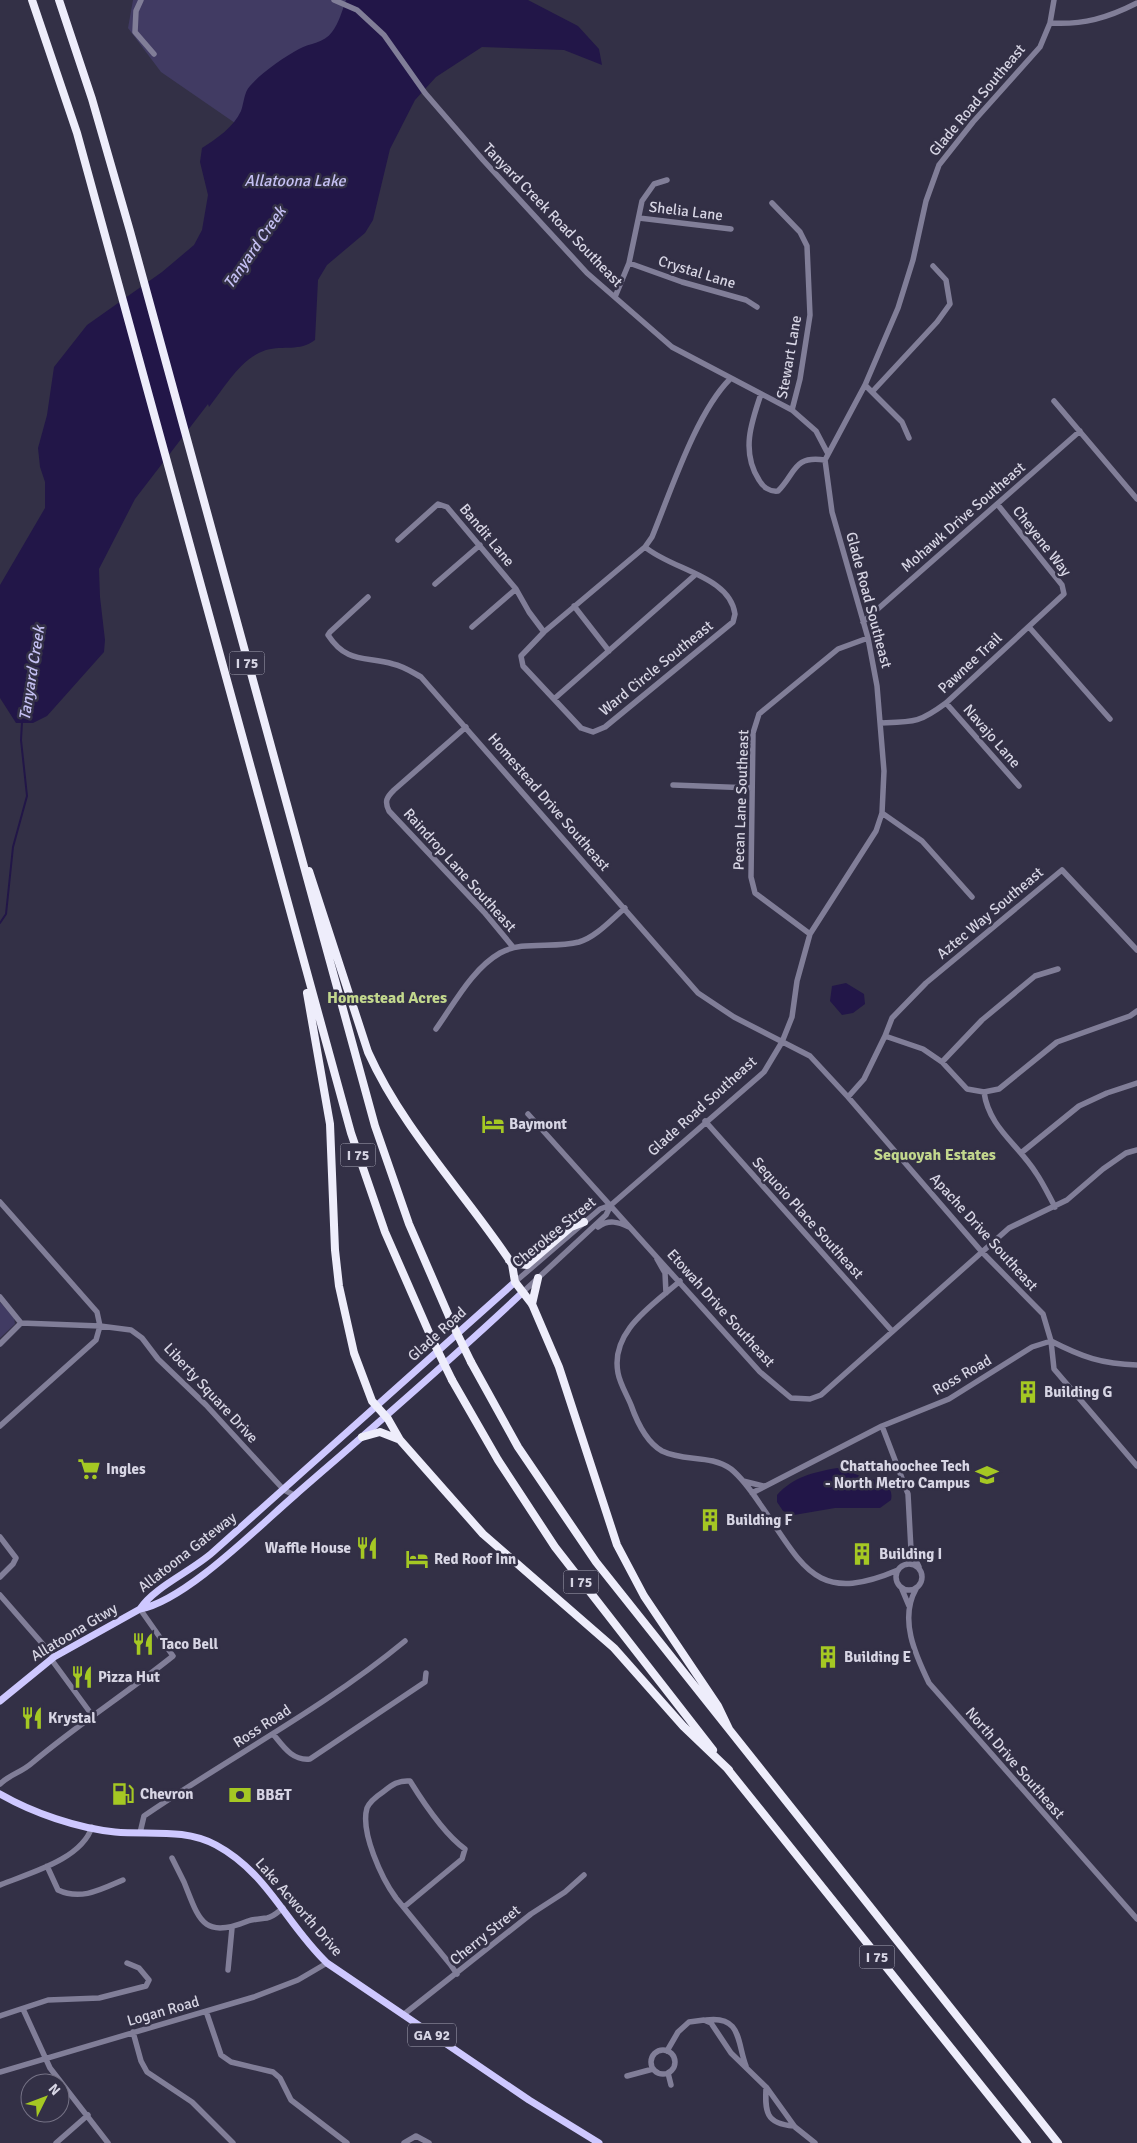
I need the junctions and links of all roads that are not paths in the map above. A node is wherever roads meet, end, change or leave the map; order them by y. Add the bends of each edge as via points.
1 (32, 0) edge
2 (59, 0) edge
3 (141, 0) edge
4 (334, 0) edge
5 (1054, 0) edge
6 (1137, 3) edge
7 (1050, 22) junction
8 (154, 54) dead end
9 (667, 180) dead end
10 (772, 203) dead end
11 (639, 218) junction
12 (731, 229) dead end
13 (629, 263) junction
14 (933, 266) dead end
15 (615, 298) junction
16 (757, 307) dead end
17 (730, 379) junction
18 (865, 385) junction
19 (872, 392) junction
20 (760, 394) junction
21 (1054, 401) dead end
22 (792, 410) junction
23 (1080, 431) junction
24 (909, 438) dead end
25 (827, 452) junction
26 (824, 460) junction
27 (1137, 499) edge
28 (998, 505) junction
29 (398, 540) dead end
30 (480, 545) junction
31 (645, 547) junction
32 (695, 575) junction
33 (435, 584) dead end
34 (516, 589) junction
35 (1064, 594) joint
36 (368, 597) dead end
37 (574, 606) junction
38 (863, 622) junction
39 (1028, 627) junction
40 (472, 628) dead end
41 (544, 632) junction
42 (868, 638) junction
43 (608, 651) junction
44 (554, 699) junction
45 (946, 703) junction
46 (1110, 719) dead end
47 (881, 723) junction
48 (466, 727) junction
49 (672, 785) dead end
50 (1019, 786) dead end
51 (752, 788) junction
52 (882, 813) junction
53 (296, 840) junction
54 (972, 897) dead end
55 (625, 908) junction
56 (810, 934) junction
57 (513, 947) junction
58 (1137, 950) edge
59 (304, 967) junction
60 (1058, 969) dead end
61 (1137, 1011) edge
62 (436, 1029) dead end
63 (885, 1036) junction
64 (782, 1042) junction
65 (942, 1062) junction
66 (1137, 1083) edge
67 (984, 1092) junction
68 (848, 1097) junction
69 (528, 1114) dead end
70 (706, 1121) junction
71 (1137, 1150) edge
72 (1021, 1154) junction
73 (0, 1202) edge
74 (611, 1205) junction
75 (1055, 1207) junction
76 (584, 1222) junction
77 (635, 1231) junction
78 (651, 1249) junction
79 (982, 1252) junction
80 (508, 1259) junction
81 (547, 1270) junction
82 (538, 1278) junction
83 (680, 1281) junction
84 (516, 1282) junction
85 (523, 1292) junction
86 (666, 1293) junction
87 (0, 1297) edge
88 (532, 1304) junction
89 (507, 1307) joint
90 (21, 1322) junction
91 (100, 1326) junction
92 (892, 1330) junction
93 (1051, 1341) junction
94 (0, 1344) edge
95 (1137, 1365) edge
96 (377, 1407) junction
97 (386, 1416) junction
98 (0, 1426) edge
99 (882, 1426) junction
100 (362, 1437) junction
101 (400, 1440) junction
102 (1137, 1466) edge
103 (741, 1481) junction
104 (765, 1486) junction
105 (284, 1490) junction
106 (752, 1493) junction
107 (294, 1495) junction
108 (1, 1542) edge
109 (911, 1550) junction
110 (904, 1564) junction
111 (919, 1567) junction
112 (898, 1570) junction
113 (0, 1577) edge
114 (880, 1577) junction
115 (899, 1585) junction
116 (916, 1589) junction
117 (0, 1595) edge
118 (909, 1606) junction
119 (140, 1609) junction
120 (405, 1641) dead end
121 (52, 1658) junction
122 (426, 1674) dead end
123 (0, 1701) edge
124 (92, 1715) junction
125 (730, 1730) junction
126 (273, 1734) junction
127 (728, 1770) junction
128 (0, 1784) edge
129 (0, 1794) edge
130 (92, 1828) junction
131 (140, 1833) junction
132 (172, 1858) dead end
133 (46, 1866) junction
134 (584, 1875) dead end
135 (123, 1880) dead end
136 (0, 1885) edge
137 (404, 1907) junction
138 (283, 1908) junction
139 (1137, 1920) edge
140 (232, 1928) junction
141 (127, 1963) dead end
142 (328, 1963) junction
143 (228, 1970) dead end
144 (457, 1974) junction
145 (24, 2009) junction
146 (206, 2012) junction
147 (403, 2015) junction
148 (0, 2016) edge
149 (704, 2020) junction
150 (132, 2032) junction
151 (667, 2050) junction
152 (45, 2059) junction
153 (653, 2068) junction
154 (747, 2069) junction
155 (0, 2072) edge
156 (668, 2072) junction
157 (627, 2076) dead end
158 (671, 2085) dead end
159 (766, 2087) junction
160 (88, 2115) junction
161 (794, 2126) junction
162 (56, 2143) edge
163 (108, 2143) edge
164 (233, 2143) edge
165 (347, 2143) edge
166 (404, 2143) edge
167 (429, 2143) edge
168 (599, 2143) edge
169 (815, 2143) edge
170 (1027, 2143) edge
171 (1058, 2143) edge

1 - 59 highway, I 75 via 77,133
2 - 53 highway, I 75 via 87,80 130,231
3 - 8 street via 136,11 135,32
4 - 15 street, Tanyard Creek Road Southeast via 357,10 384,35 425,93 587,273
5 - 7 street, Glade Road Southeast
6 - 7 street via 1102,19 1082,23
7 - 18 street, Glade Road Southeast via 1040,47 939,165 926,201 906,286
9 - 11 street via 654,184 647,191
10 - 22 street, Stewart Lane via 800,232 807,246 810,315
11 - 12 street, Shelia Lane
11 - 13 street
13 - 15 street
13 - 16 street, Crystal Lane via 746,300
14 - 19 street via 946,280 950,304
15 - 17 street, Tanyard Creek Road Southeast via 672,346
17 - 20 street, Tanyard Creek Road Southeast
17 - 31 street, Ward Circle Southeast via 710,405
18 - 19 street
18 - 25 street, Glade Road Southeast
19 - 24 street via 902,422
20 - 22 street, Tanyard Creek Road Southeast
20 - 26 street via 749,434 748,451 752,468 762,484 778,492 802,460
21 - 23 street
22 - 25 street, Tanyard Creek Road Southeast via 816,431
23 - 27 street
23 - 28 street, Mohawk Drive Southeast
25 - 26 street, Glade Road Southeast
26 - 38 street, Glade Road Southeast via 832,512
28 - 35 street, Cheyene Way via 1062,585
28 - 38 street, Mohawk Drive Southeast
29 - 30 street, Bandit Lane via 438,504 447,507
30 - 33 street
30 - 34 street, Bandit Lane
31 - 32 street, Ward Circle Southeast
31 - 37 street, Ward Circle Southeast
32 - 43 street
32 - 44 street, Ward Circle Southeast via 719,586 729,595 736,614 733,622 598,731 581,728
34 - 40 street
34 - 41 street, Bandit Lane
35 - 39 street, Pawnee Trail
36 - 48 street, Homestead Drive Southeast via 330,632 328,635 333,642 358,659 392,664 421,678
37 - 41 street, Ward Circle Southeast
37 - 43 street
38 - 42 street, Glade Road Southeast
39 - 45 street, Pawnee Trail
39 - 46 street
41 - 44 street, Ward Circle Southeast via 524,650 520,659
42 - 47 street, Glade Road Southeast
42 - 51 street, Pecan Lane Southeast via 838,649 759,714 753,733
43 - 44 street
45 - 47 street, Pawnee Trail via 925,719
45 - 50 street, Navajo Lane
47 - 52 street, Glade Road Southeast
48 - 55 street, Homestead Drive Southeast
48 - 57 street, Raindrop Lane Southeast via 394,790 386,804
49 - 51 street
51 - 56 street, Pecan Lane Southeast via 751,877 755,893
52 - 54 street via 922,841
52 - 56 street, Glade Road Southeast via 866,851
53 - 80 highway via 377,1072 398,1108
53 - 125 highway, I 75, bridge via 378,1134 409,1224 451,1321 518,1447 574,1532
55 - 57 street via 592,936 579,942
55 - 64 street, Homestead Drive Southeast via 698,993 734,1017
56 - 64 street, Glade Road Southeast via 792,1017
57 - 62 street via 499,953 478,972
58 - 63 street, Aztec Way Southeast via 1062,870 914,994 892,1018
59 - 96 highway via 330,1124 336,1268 354,1353
59 - 127 highway, I 75, bridge via 365,1177 385,1232 452,1380 498,1460 555,1547
60 - 65 street via 1035,976 982,1020
61 - 67 street via 1056,1042 999,1089
63 - 65 street via 923,1049
63 - 68 street, Aztec Way Southeast via 864,1080
64 - 68 street, Apache Drive Southeast via 810,1056
64 - 70 street, Glade Road Southeast via 764,1072
65 - 67 street via 967,1089
66 - 72 street via 1079,1106
67 - 72 street via 986,1108
68 - 79 street, Apache Drive Southeast
69 - 74 street, Etowah Drive Southeast
70 - 74 street, Glade Road Southeast
70 - 92 street, Sequoio Place Southeast
71 - 75 street, Etowah Drive Southeast via 1126,1153
72 - 75 street via 1036,1172
73 - 91 street via 97,1312
74 - 76 street, Cherokee Street via 600,1208
74 - 77 street, Etowah Drive Southeast
74 - 81 street, Glade Road Southeast via 606,1215
75 - 79 street, Etowah Drive Southeast via 1009,1228
76 - 80 highway via 571,1227 527,1265
76 - 84 street, Cherokee Street
77 - 78 street, Etowah Drive Southeast
77 - 81 street via 619,1223 604,1222
78 - 83 street, Etowah Drive Southeast
78 - 86 street via 665,1273
79 - 92 street, Etowah Drive Southeast
79 - 93 street, Apache Drive Southeast via 1043,1314
80 - 84 highway
81 - 82 street, Glade Road Southeast
82 - 85 street, Glade Road Southeast
82 - 88 highway
83 - 86 street
83 - 92 street, Etowah Drive Southeast via 760,1372 791,1398 810,1399 821,1395
84 - 85 highway
84 - 96 main road, Glade Road
85 - 88 highway
85 - 89 main road, Glade Road Southeast
86 - 103 street via 627,1331 617,1358 618,1375 647,1438 661,1450 679,1457 713,1460 731,1470
87 - 90 street
88 - 125 highway via 566,1386 617,1544 644,1596 718,1706
89 - 97 main road, Glade Road
90 - 91 street, Liberty Square Drive
90 - 94 street
91 - 98 street via 96,1340
91 - 105 street, Liberty Square Drive via 131,1330 142,1338 158,1359 206,1405
93 - 95 street via 1077,1354 1110,1364
93 - 99 street, Ross Road via 1032,1347 949,1400
93 - 102 street, Apache Drive Southeast via 1054,1369
96 - 97 highway
96 - 105 main road, Allatoona Gateway
97 - 100 main road
97 - 101 highway
99 - 104 street, Ross Road
99 - 109 street via 908,1494
100 - 101 highway via 380,1432
100 - 107 main road
101 - 127 highway via 484,1534 610,1644 683,1726
103 - 104 street
103 - 106 street
104 - 106 street, Ross Road
105 - 107 street, Liberty Square Drive
105 - 119 main road, Allatoona Gateway via 200,1564 148,1597
106 - 114 street via 812,1575 828,1582 849,1584
107 - 119 main road, Allatoona Gateway via 218,1563 154,1606
108 - 113 street via 16,1558
109 - 110 street
109 - 111 street
110 - 111 street
110 - 112 street
111 - 116 street via 923,1578
112 - 114 street
112 - 115 street
114 - 115 street
115 - 116 street via 908,1590
115 - 118 street, North Drive Southeast
116 - 118 street, North Drive Southeast
117 - 121 street
118 - 139 street, North Drive Southeast via 911,1640 929,1683
119 - 121 main road, Allatoona Gtwy
119 - 124 street via 174,1656
120 - 126 street, Ross Road via 381,1661
121 - 123 main road, Allatoona Gtwy
121 - 124 street
122 - 126 street via 424,1682 310,1759 293,1756
124 - 128 street via 31,1764
125 - 171 highway, I 75
126 - 131 street, Ross Road via 144,1816
127 - 170 highway, I 75
129 - 130 main road, Lake Acworth Drive / GA 92 via 43,1813
130 - 131 main road, Lake Acworth Drive / GA 92
130 - 133 street via 79,1848
131 - 138 main road, Lake Acworth Drive / GA 92 via 188,1836 214,1844 249,1868
132 - 140 street via 195,1913 202,1922 216,1929
133 - 135 street via 58,1890 66,1894 79,1896
133 - 136 street
134 - 144 street, Cherry Street
137 - 137 street via 378,1868 366,1815 372,1801 404,1780 410,1781 438,1820 465,1848 462,1859
137 - 144 street
138 - 140 street via 269,1918 252,1920
138 - 142 main road, Lake Acworth Drive / GA 92 via 309,1944
140 - 143 street
141 - 145 street via 145,1973 149,1980 146,1986 99,1998 48,2000
142 - 146 street, Logan Road via 270,1992
142 - 147 main road, Lake Acworth Drive / GA 92
144 - 147 street, Cherry Street
145 - 148 street
145 - 152 street
146 - 150 street, Logan Road
146 - 165 street via 220,2055 231,2062 273,2072 280,2078 291,2100
147 - 168 main road, Lake Acworth Drive / GA 92
149 - 151 street via 689,2022
149 - 154 street via 716,2029 731,2053
149 - 154 street via 716,2019 733,2027 738,2033
150 - 152 street, Logan Road
150 - 164 street via 140,2061 147,2072 192,2102
151 - 153 street via 655,2053 651,2062
151 - 156 street via 675,2063
152 - 155 street, Logan Road
152 - 160 street
153 - 156 street via 659,2073
153 - 157 street
154 - 159 street
156 - 158 street
159 - 161 street
159 - 161 street via 764,2106 770,2118
160 - 162 street
160 - 163 street
161 - 169 street
166 - 167 street via 416,2136

